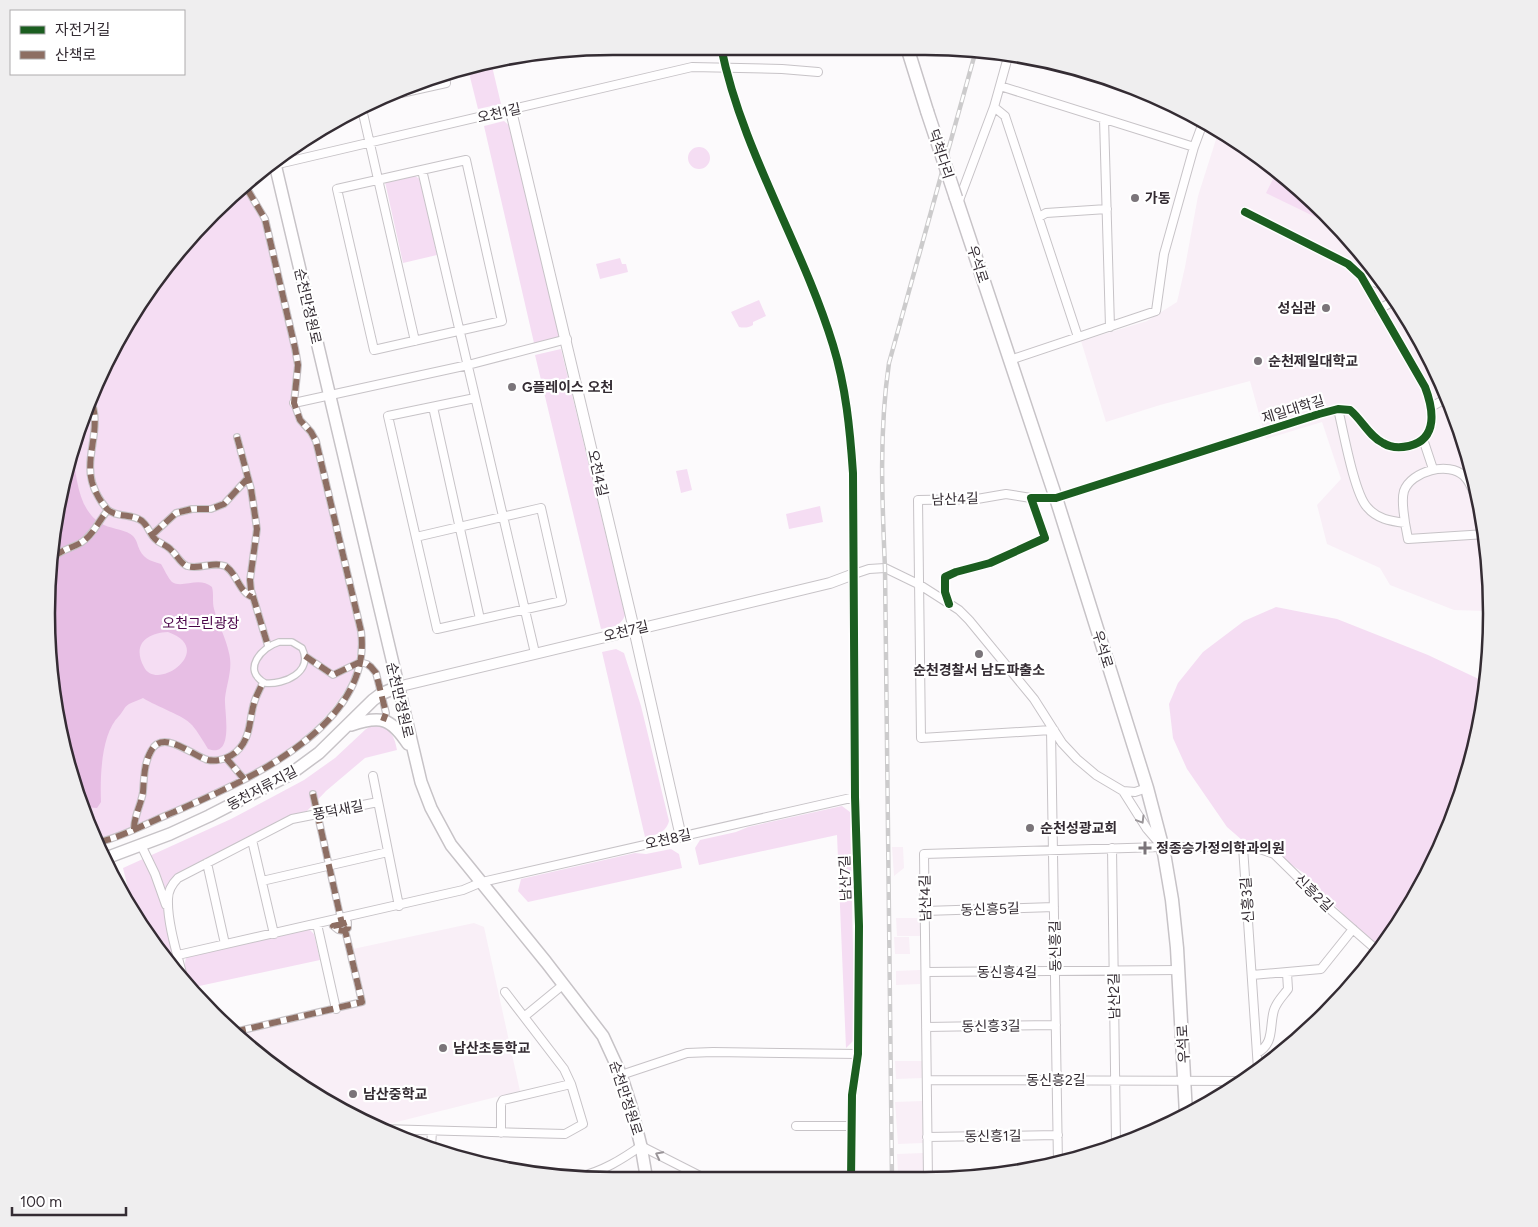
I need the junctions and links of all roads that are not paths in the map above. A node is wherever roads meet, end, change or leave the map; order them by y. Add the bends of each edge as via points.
1 (723, 55) edge
2 (910, 55) edge
3 (1007, 62) edge
4 (725, 67) junction
5 (818, 72) dead end
6 (446, 81) edge
7 (431, 86) edge
8 (1000, 86) junction
9 (994, 107) junction
10 (511, 110) junction
11 (363, 114) edge
12 (1104, 119) junction
13 (1201, 128) edge
14 (370, 142) junction
15 (1194, 147) junction
16 (284, 163) edge
17 (276, 169) edge
18 (422, 170) junction
19 (378, 180) junction
20 (248, 191) edge
21 (957, 201) junction
22 (1107, 209) junction
23 (1245, 212) dead end
24 (1038, 217) junction
25 (1361, 276) junction
26 (1373, 282) edge
27 (1389, 304) edge
28 (1379, 309) junction
29 (1110, 327) junction
30 (460, 331) junction
31 (1078, 337) junction
32 (566, 339) junction
33 (415, 341) junction
34 (1010, 360) junction
35 (468, 366) junction
36 (329, 395) junction
37 (475, 398) junction
38 (1441, 402) edge
39 (294, 403) junction
40 (433, 407) junction
41 (1431, 407) junction
42 (1338, 409) junction
43 (93, 412) edge
44 (237, 437) dead end
45 (1423, 439) junction
46 (1433, 469) junction
47 (1466, 477) edge
48 (248, 478) junction
49 (1031, 498) junction
50 (1056, 498) junction
51 (108, 510) junction
52 (503, 517) junction
53 (1406, 523) junction
54 (459, 527) junction
55 (152, 535) junction
56 (1477, 535) edge
57 (416, 537) junction
58 (59, 553) edge
59 (854, 574) junction
60 (920, 585) junction
61 (252, 596) junction
62 (949, 604) junction
63 (525, 609) junction
64 (480, 619) junction
65 (634, 629) junction
66 (268, 646) junction
67 (535, 653) junction
68 (305, 656) junction
69 (360, 662) junction
70 (263, 682) junction
71 (397, 686) junction
72 (381, 694) junction
73 (383, 721) junction
74 (349, 725) junction
75 (1053, 730) junction
76 (412, 750) junction
77 (226, 758) junction
78 (373, 776) dead end
79 (244, 779) junction
80 (1147, 788) junction
81 (1122, 791) junction
82 (313, 794) dead end
83 (855, 797) junction
84 (378, 802) junction
85 (317, 814) junction
86 (134, 829) junction
87 (681, 836) junction
88 (252, 840) junction
89 (104, 841) edge
90 (141, 845) junction
91 (1162, 847) junction
92 (1244, 847) junction
93 (1112, 848) junction
94 (1054, 850) junction
95 (388, 852) junction
96 (111, 856) edge
97 (207, 863) junction
98 (329, 866) junction
99 (156, 877) junction
100 (262, 881) junction
101 (174, 882) junction
102 (482, 882) junction
103 (399, 906) junction
104 (1054, 907) junction
105 (925, 911) junction
106 (169, 918) junction
107 (342, 921) junction
108 (317, 924) junction
109 (1353, 929) junction
110 (345, 930) junction
111 (274, 934) junction
112 (225, 944) junction
113 (1373, 946) edge
114 (178, 955) junction
115 (180, 966) edge
116 (1179, 970) junction
117 (1114, 971) junction
118 (926, 972) junction
119 (1055, 972) junction
120 (1287, 973) junction
121 (1252, 976) junction
122 (564, 984) junction
123 (505, 992) dead end
124 (336, 1008) junction
125 (525, 1016) junction
126 (1056, 1025) junction
127 (926, 1027) junction
128 (242, 1030) edge
129 (1257, 1053) junction
130 (858, 1054) junction
131 (1258, 1062) edge
132 (621, 1074) junction
133 (1115, 1079) junction
134 (927, 1080) junction
135 (1057, 1080) junction
136 (1185, 1080) junction
137 (1230, 1081) edge
138 (571, 1084) junction
139 (1186, 1107) edge
140 (796, 1126) dead end
141 (851, 1126) junction
142 (402, 1130) edge
143 (432, 1131) junction
144 (501, 1133) junction
145 (1058, 1135) junction
146 (927, 1137) junction
147 (1116, 1137) edge
148 (431, 1141) edge
149 (641, 1146) junction
150 (1058, 1155) edge
151 (598, 1172) edge
152 (645, 1172) edge
153 (692, 1172) edge
154 (851, 1172) edge
155 (928, 1172) edge

1 - 4 street, 남산7길
2 - 21 main road, 덕척다리, bridge
3 - 8 street
4 - 5 street, 오천1길
4 - 10 street, 오천1길 via 692,67
4 - 59 street, 남산7길 via 747,132 825,322 839,365 853,473
6 - 7 street
8 - 9 street
8 - 12 street
9 - 21 street
9 - 24 street via 1005,116
10 - 14 street, 오천1길
10 - 32 street, 오천4길
11 - 14 street
12 - 15 street
12 - 22 street
13 - 15 street
14 - 16 street, 오천1길
14 - 19 street
15 - 29 street via 1164,254 1156,311
17 - 36 main road, 순천만정원로
18 - 19 street
18 - 30 street
18 - 30 street via 466,160 502,321
19 - 33 street
19 - 33 street via 337,189 374,350
20 - 39 street via 265,219 295,348 298,365
21 - 34 main road, 우석로
22 - 24 street via 1046,213
22 - 29 street
23 - 25 street via 1348,264
24 - 31 street
25 - 26 street
25 - 28 street
27 - 28 street
28 - 41 street via 1425,387
29 - 31 street
30 - 33 street
30 - 35 street
31 - 34 street
32 - 35 street
32 - 65 street, 오천4길
34 - 50 main road, 우석로
35 - 36 street
35 - 37 street
36 - 39 street
36 - 71 main road, 순천만정원로
37 - 40 street
37 - 52 street
38 - 41 street
39 - 69 street via 300,420 316,441 362,632
40 - 54 street
40 - 57 street via 388,416
41 - 45 street via 1431,426
42 - 45 street, 제일대학길 via 1350,410 1384,444 1403,447
42 - 50 street, 제일대학길
42 - 53 street via 1362,500 1385,520
43 - 51 street via 96,428 90,459 91,477
44 - 48 street
45 - 46 street
46 - 47 street via 1455,470
46 - 53 street via 1407,486 1404,492
48 - 55 street via 224,504 211,509 176,513
48 - 61 street via 257,529 250,580
49 - 50 street, 제일대학길
49 - 60 street, 남산4길 via 1006,494 977,499 918,500
49 - 62 street via 1045,538 990,563 945,577
50 - 80 main road, 우석로
51 - 55 street via 138,518
51 - 58 street via 87,538
52 - 54 street
52 - 63 street
52 - 63 street via 541,508 562,601
53 - 56 street via 1408,539
54 - 57 street
54 - 64 street
55 - 61 street via 188,566 214,564 225,567 246,594
57 - 64 street via 437,629
59 - 60 street via 869,568 885,568
59 - 65 street, 오천7길 via 830,583
59 - 83 street, 남산7길
60 - 62 street
60 - 75 street, 남산4길 via 920,738
61 - 66 street
62 - 75 street via 969,620 1034,699
63 - 64 street
63 - 67 street
65 - 67 street, 오천7길
65 - 87 street, 오천4길
66 - 68 street via 292,642 302,648
66 - 70 street via 258,656 254,667
67 - 71 street, 오천7길
68 - 69 street via 333,675
68 - 70 street via 302,667 292,678 282,682
69 - 72 street via 376,673
69 - 79 street via 347,695 319,731
70 - 77 street via 254,701 245,741
71 - 72 main road, 동천저류지길
71 - 76 main road, 순천만정원로
72 - 73 street via 386,713
72 - 74 main road, 동천저류지길
73 - 74 main road via 366,720
73 - 76 main road via 395,726
74 - 90 main road, 동천저류지길 via 289,775 209,816
75 - 81 street via 1076,759
75 - 94 street, 동신흥길
76 - 102 main road, 순천만정원로 via 421,782 439,824 451,845
77 - 79 street
77 - 86 street via 207,760 172,743 156,745 148,759
78 - 84 street
79 - 86 street
80 - 81 street via 1135,792
80 - 91 main road, 우석로
81 -> 91 street
82 - 85 street
83 - 87 street, 오천8길
83 - 130 street, 남산7길
84 - 85 street, 풍덕새길
84 - 95 street, 풍덕새길
85 - 88 street, 풍덕새길 via 292,819
85 - 98 street
86 - 89 street
87 - 102 street, 오천8길
88 - 97 street, 풍덕새길
88 - 100 street
90 - 96 main road, 동천저류지길
90 - 99 street
91 - 92 street
91 - 93 street, 남산4길
91 - 116 main road, 우석로 via 1172,900
92 - 109 street, 신흥2길 via 1274,854
92 - 121 street, 신흥3길
93 - 94 street, 남산4길
93 - 117 street, 남산2길
94 - 104 street, 동신흥길
94 - 105 street, 남산4길 via 924,854
95 - 98 street
95 - 103 street, 풍덕새길
97 - 101 street, 풍덕새길
97 - 112 street
98 - 100 street
98 - 107 street
99 - 101 street via 164,882
99 - 106 street
100 - 111 street
101 - 106 street via 168,898
102 - 103 street
102 - 122 main road, 순천만정원로
103 - 107 street
104 - 105 street, 동신흥5길
104 - 119 street, 동신흥길
105 - 118 street, 남산4길
106 - 114 street
107 - 108 street
107 - 110 street via 349,925
107 - 110 street via 333,926
108 - 111 street
108 - 124 street
109 - 113 street, 신흥2길
109 - 120 street via 1321,969
110 - 124 street via 362,1002
111 - 112 street
112 - 114 street
114 - 115 street
116 - 117 street, 동신흥4길
116 - 136 main road, 우석로
117 - 119 street, 동신흥4길
117 - 133 street, 남산2길
118 - 119 street, 동신흥4길
118 - 127 street, 남산4길
119 - 126 street, 동신흥길
120 - 121 street
120 - 129 street via 1288,989 1274,1011 1268,1044
121 - 129 street, 신흥3길
122 - 125 street
122 - 132 main road, 순천만정원로 via 603,1036
123 - 125 street
124 - 128 street
125 - 138 street via 564,1069
126 - 127 street, 동신흥3길
126 - 135 street, 동신흥길
127 - 134 street, 남산4길
129 - 131 street, 신흥3길
130 - 132 street via 687,1053
130 - 141 street, 남산7길
132 - 149 main road, 순천만정원로
133 - 135 street, 동신흥2길
133 - 136 street, 동신흥2길
133 - 147 street, 남산2길
134 - 135 street, 동신흥2길
134 - 146 street, 남산4길
135 - 145 street, 동신흥길
136 - 137 street, 동신흥2길
136 - 139 main road, 우석로
138 - 144 street via 503,1100
138 - 144 street via 583,1124 565,1134
140 - 141 street
141 - 154 street, 남산7길
142 - 143 street
143 - 144 street
143 - 148 street
145 - 146 street, 동신흥1길
145 - 150 street, 동신흥길
146 - 155 street, 남산4길
149 - 151 street
149 - 152 main road, 순천만정원로
153 -> 149 street

